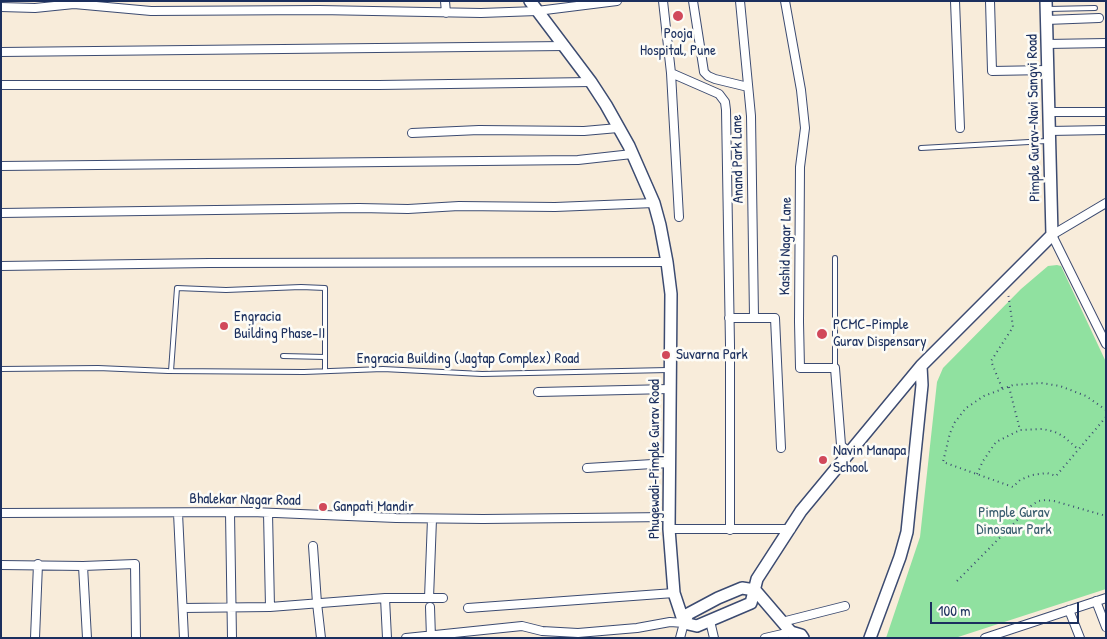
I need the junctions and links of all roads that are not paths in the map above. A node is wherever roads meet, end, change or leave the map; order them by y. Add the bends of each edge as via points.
1 (186, 1) edge
2 (319, 1) edge
3 (374, 1) edge
4 (444, 1) edge
5 (530, 1) edge
6 (617, 1) edge
7 (663, 1) edge
8 (693, 1) edge
9 (740, 1) edge
10 (785, 1) edge
11 (955, 1) edge
12 (990, 1) edge
13 (3, 5) edge
14 (135, 5) edge
15 (1095, 8) dead end
16 (187, 10) junction
17 (319, 10) junction
18 (1046, 10) edge
19 (375, 11) junction
20 (537, 11) junction
21 (446, 13) junction
22 (1098, 18) dead end
23 (1106, 43) edge
24 (1047, 44) junction
25 (565, 46) junction
26 (1, 52) edge
27 (1047, 70) junction
28 (671, 73) junction
29 (591, 82) junction
30 (1, 86) edge
31 (748, 88) junction
32 (1048, 112) junction
33 (1106, 112) edge
34 (618, 128) junction
35 (960, 128) dead end
36 (1106, 130) edge
37 (412, 134) dead end
38 (1049, 136) junction
39 (921, 148) dead end
40 (632, 154) junction
41 (1, 166) edge
42 (654, 203) junction
43 (1106, 203) edge
44 (1, 213) edge
45 (679, 217) dead end
46 (1052, 235) junction
47 (835, 258) dead end
48 (667, 262) junction
49 (1, 266) edge
50 (754, 317) junction
51 (729, 318) junction
52 (1106, 344) edge
53 (283, 356) dead end
54 (325, 356) junction
55 (921, 366) junction
56 (835, 368) junction
57 (1, 370) edge
58 (670, 370) junction
59 (171, 371) junction
60 (325, 371) junction
61 (670, 389) junction
62 (538, 392) dead end
63 (781, 448) dead end
64 (850, 453) junction
65 (669, 462) junction
66 (587, 468) dead end
67 (230, 512) junction
68 (178, 513) junction
69 (268, 513) junction
70 (1, 514) edge
71 (669, 516) junction
72 (432, 518) junction
73 (669, 529) junction
74 (791, 529) junction
75 (730, 530) junction
76 (313, 546) dead end
77 (38, 564) junction
78 (1, 565) edge
79 (83, 566) junction
80 (754, 590) junction
81 (674, 593) junction
82 (385, 598) junction
83 (429, 598) junction
84 (443, 598) dead end
85 (1106, 598) edge
86 (1096, 601) junction
87 (317, 603) junction
88 (845, 606) dead end
89 (230, 607) junction
90 (270, 607) junction
91 (430, 607) dead end
92 (183, 608) junction
93 (468, 608) dead end
94 (1069, 610) junction
95 (710, 621) junction
96 (782, 622) junction
97 (684, 623) junction
98 (1106, 627) edge
99 (605, 634) edge
100 (791, 635) edge
101 (431, 636) edge
102 (35, 638) edge
103 (87, 638) edge
104 (136, 638) edge
105 (184, 638) edge
106 (232, 638) edge
107 (321, 638) edge
108 (387, 638) edge
109 (406, 638) edge
110 (680, 638) edge
111 (714, 638) edge
112 (765, 638) edge
113 (803, 638) edge
114 (870, 638) edge
115 (984, 638) edge
116 (1080, 638) edge

1 - 16 street
2 - 17 street
3 - 19 street
4 - 21 street
5 - 20 street, Phugewadi-Pimple Gurav Road
6 - 20 street
7 - 28 street
8 - 31 street via 704,72 715,79
9 - 31 street, Anand Park Lane
10 - 56 street, Kashid Nagar Lane via 801,90 804,128 800,167 800,368
11 - 35 street
12 - 27 street via 992,71
13 - 14 street via 35,8 74,4
14 - 16 street
15 - 18 lane
16 - 17 street
17 - 19 street
18 - 22 street
18 - 24 street, Pimple Gurav-Navi Sangvi Road
19 - 21 street
20 - 21 street
20 - 25 street, Phugewadi-Pimple Gurav Road
23 - 24 street
24 - 27 street, Pimple Gurav-Navi Sangvi Road
25 - 26 street
25 - 29 street, Phugewadi-Pimple Gurav Road
27 - 32 street, Pimple Gurav-Navi Sangvi Road
28 - 45 street
28 - 51 street via 719,94 725,102
29 - 30 street
29 - 34 street, Phugewadi-Pimple Gurav Road
31 - 50 street, Anand Park Lane
32 - 33 street
32 - 38 street, Pimple Gurav-Navi Sangvi Road
34 - 37 street
34 - 40 street, Phugewadi-Pimple Gurav Road
36 - 38 street
38 - 39 lane
38 - 46 street, Pimple Gurav-Navi Sangvi Road
40 - 41 street via 578,160
40 - 42 street, Phugewadi-Pimple Gurav Road
42 - 44 street via 459,206 408,210
42 - 48 street, Phugewadi-Pimple Gurav Road
43 - 46 street
46 - 52 street
46 - 55 street
47 - 56 lane
48 - 49 street
48 - 58 street, Phugewadi-Pimple Gurav Road via 671,294
50 - 51 street
50 - 63 street via 775,318
51 - 75 street
53 - 54 lane
54 - 59 lane via 324,288 177,288
54 - 60 lane
55 - 64 street
55 - 114 street via 922,385 906,532
56 - 64 street via 841,445
57 - 59 lane, Engracia Building (Jagtap Complex) Road via 98,368
58 - 60 lane, Engracia Building (Jagtap Complex) Road via 482,374 382,369
58 - 61 street, Phugewadi-Pimple Gurav Road
59 - 60 lane, Engracia Building (Jagtap Complex) Road
61 - 62 street
61 - 65 street, Phugewadi-Pimple Gurav Road
64 - 74 street via 801,511
65 - 66 street
65 - 71 street, Phugewadi-Pimple Gurav Road
67 - 68 street, Bhalekar Nagar Road
67 - 69 street, Bhalekar Nagar Road
67 - 89 street
68 - 70 street, Bhalekar Nagar Road
68 - 92 street
69 - 72 street, Bhalekar Nagar Road
69 - 90 street
71 - 72 street, Bhalekar Nagar Road
71 - 73 street, Phugewadi-Pimple Gurav Road
72 - 83 street
73 - 75 street
73 - 81 street, Phugewadi-Pimple Gurav Road
74 - 75 street
74 - 80 street via 757,579
76 - 87 street
77 - 78 street
77 - 79 street
77 - 102 street
79 - 103 street
79 - 104 street via 135,564
80 - 95 street via 750,603
80 - 96 street
80 - 97 street via 742,588 718,598 688,614
81 - 93 street
81 - 97 street, Phugewadi-Pimple Gurav Road
82 - 83 street
82 - 87 street
82 - 108 street
83 - 84 street
85 - 86 street
86 - 94 street
86 - 98 street
87 - 90 street
87 - 107 street
88 - 96 street
89 - 90 street
89 - 92 street
89 - 106 street
91 - 101 street
92 - 105 street
94 - 115 street
94 - 116 street
95 - 97 street via 697,626
95 - 111 street
96 - 100 street
97 - 99 street via 670,622
97 - 110 street
99 - 101 street via 522,626
100 - 112 street
100 - 113 street
101 - 109 street

